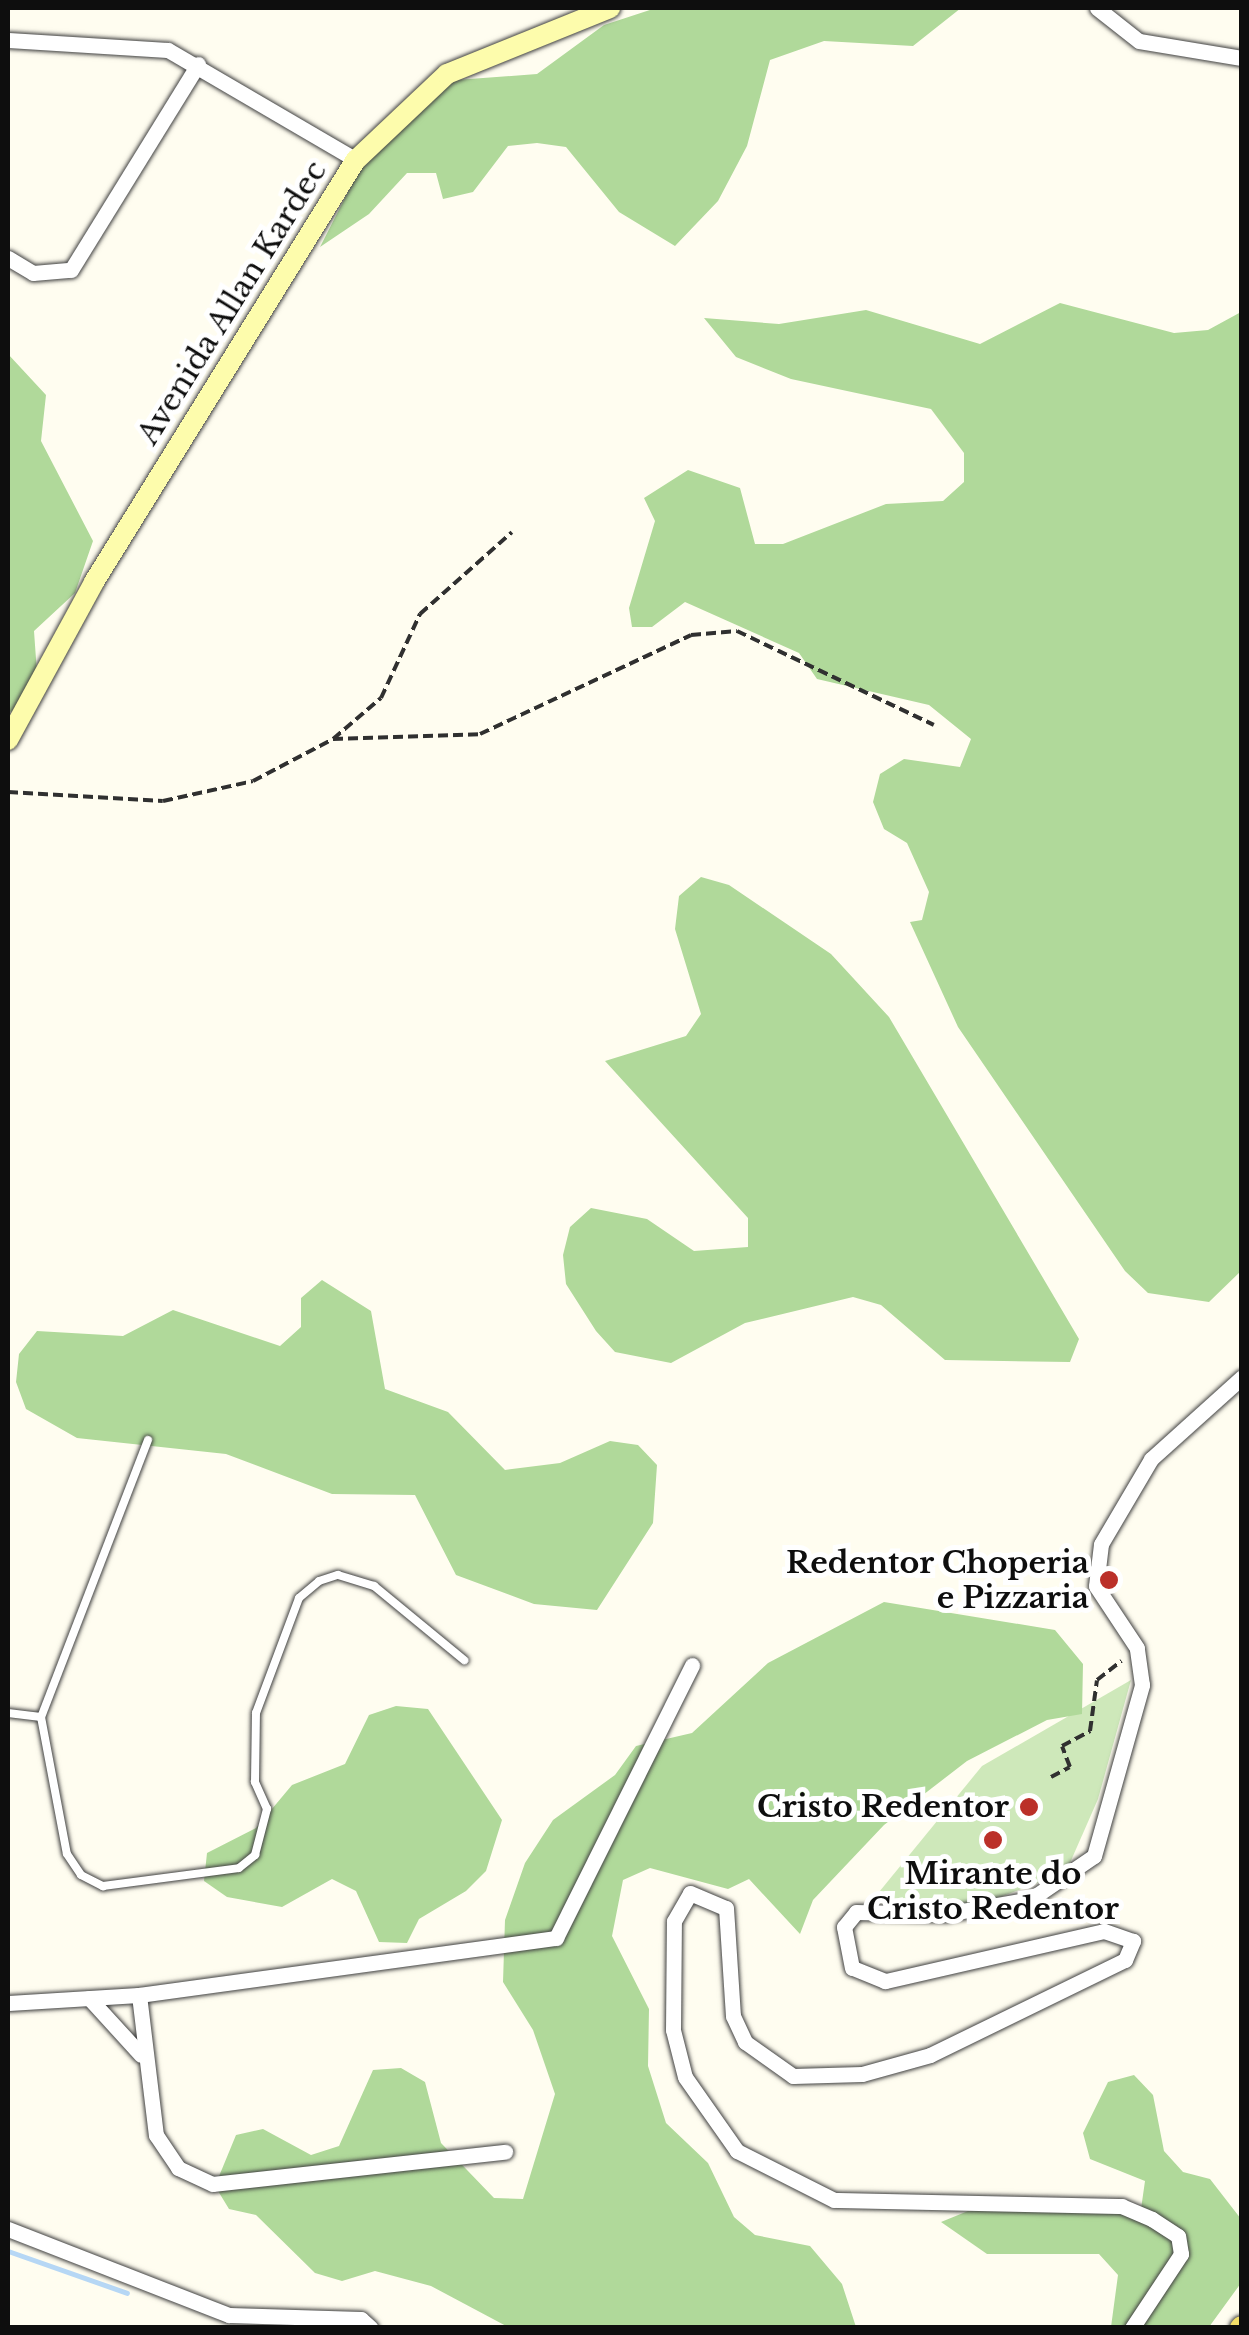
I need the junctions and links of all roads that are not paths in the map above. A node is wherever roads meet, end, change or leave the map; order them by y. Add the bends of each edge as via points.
1 (610, 8) edge
2 (1097, 8) edge
3 (8, 40) edge
4 (1242, 58) edge
5 (198, 64) junction
6 (356, 160) junction
7 (8, 258) edge
8 (8, 740) edge
9 (1242, 1376) edge
10 (148, 1440) dead end
11 (464, 1660) dead end
12 (692, 1665) dead end
13 (8, 1713) edge
14 (42, 1717) junction
15 (139, 1995) junction
16 (89, 1998) junction
17 (8, 2003) edge
18 (141, 2055) junction
19 (505, 2152) dead end
20 (8, 2229) edge
21 (371, 2328) edge
22 (1132, 2328) edge

1 - 6 street, Avenida Allan Kardec via 447,74
2 - 4 street via 1139,41
3 - 5 street via 145,45
5 - 6 street
5 - 7 street via 71,270 33,272
6 - 8 street, Avenida Allan Kardec via 94,582
9 - 22 street via 1151,1459 1101,1544 1096,1586 1137,1648 1136,1721 1094,1856 1070,1879 992,1910 856,1912 844,1927 852,1968 886,1981 1104,1931 1133,1941 1124,1960 930,2055 862,2074 793,2076 754,2051 733,2016 726,1908 690,1893 674,1921 673,2030 685,2077 737,2151 848,2202 1122,2206 1152,2219 1178,2236 1181,2254
10 - 14 lane
11 - 14 lane via 355,1577 319,1581 299,1598 256,1713 266,1832 239,1868 103,1886 81,1875 63,1836
12 - 15 street via 556,1938
13 - 14 lane
15 - 16 street
15 - 18 street
16 - 17 street
16 - 18 street
18 - 19 street via 156,2135 178,2168 213,2184
20 - 21 street via 229,2315 361,2319

